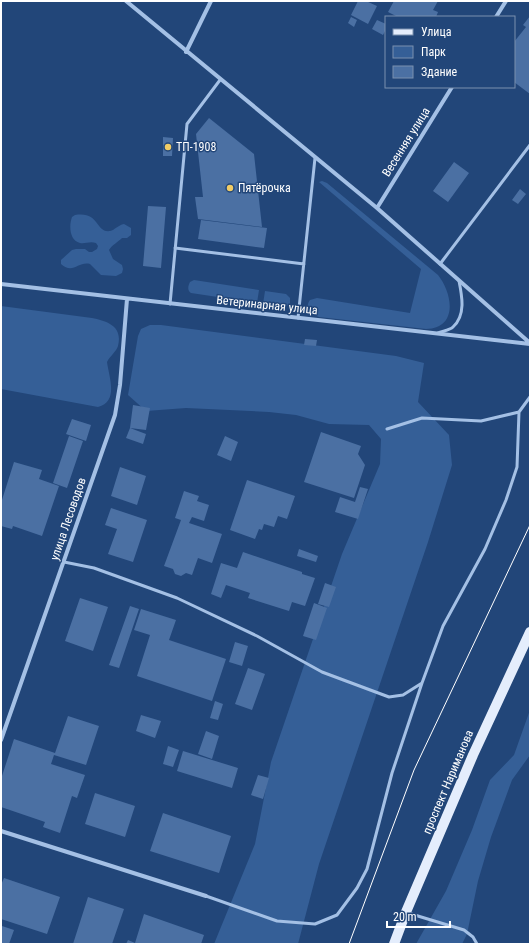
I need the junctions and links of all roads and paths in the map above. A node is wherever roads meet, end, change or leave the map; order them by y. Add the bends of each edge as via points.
1 (126, 1) edge
2 (211, 1) edge
3 (506, 1) edge
4 (497, 16) edge
5 (186, 52) junction
6 (220, 80) junction
7 (451, 88) edge
8 (530, 145) edge
9 (315, 158) junction
10 (377, 208) junction
11 (175, 248) junction
12 (304, 264) junction
13 (440, 264) junction
14 (459, 281) junction
15 (1, 284) edge
16 (127, 299) junction
17 (170, 304) junction
18 (298, 318) junction
19 (437, 334) junction
20 (530, 344) edge
21 (530, 397) edge
22 (519, 412) junction
23 (387, 429) dead end
24 (64, 562) junction
25 (530, 632) edge
26 (422, 683) junction
27 (1, 740) edge
28 (1, 831) edge
29 (206, 896) joint
30 (406, 912) junction
31 (394, 944) edge
32 (477, 944) edge

1 - 5 street
2 - 5 street
3 - 4 street
5 - 6 street
6 - 9 street
6 - 11 lane via 187,124
7 - 10 street, Весенняя улица
8 - 13 lane
9 - 10 street
9 - 12 lane
10 - 13 street
11 - 12 lane
11 - 17 lane
12 - 18 lane
13 - 14 street
14 - 19 lane via 462,301 460,316 453,327
14 - 20 street
15 - 16 street, Ветеринарная улица
16 - 17 street, Ветеринарная улица
16 - 24 street, улица Лесоводов via 115,415
17 - 18 street, Ветеринарная улица
18 - 19 street, Ветеринарная улица
19 - 20 street, Ветеринарная улица
21 - 22 lane
22 - 23 lane via 481,421 422,418
22 - 26 lane via 517,467 506,500 485,549 443,626
24 - 26 lane via 94,568 177,598 257,636 322,672 389,697 403,695
24 - 27 street, улица Лесоводов
25 - 30 main road, проспект Нариманова via 473,755
26 - 29 lane via 392,773 366,869 357,888 337,915 315,924 277,921
28 - 29 street
30 - 31 main road, проспект Нариманова
30 - 32 lane via 464,930

